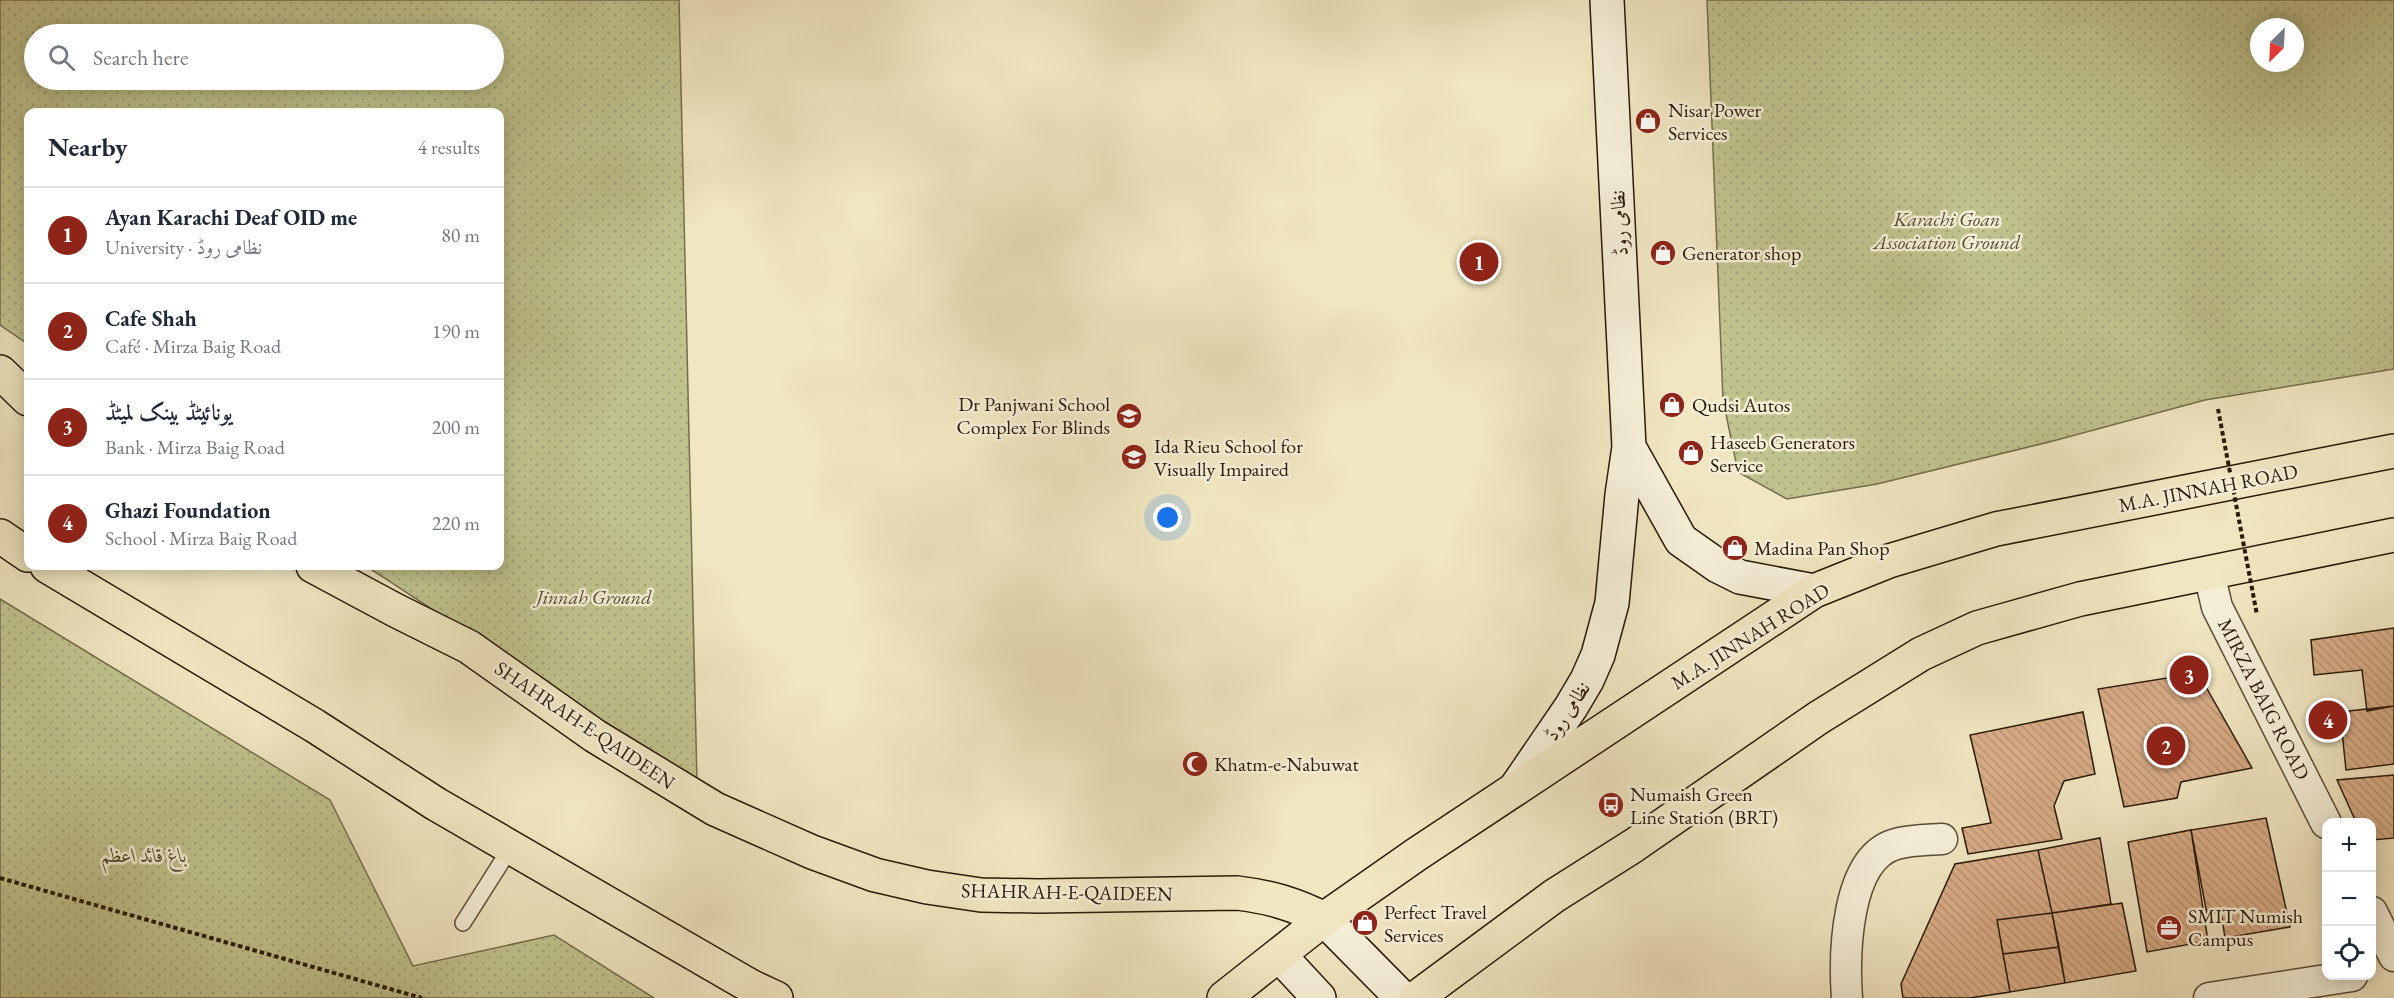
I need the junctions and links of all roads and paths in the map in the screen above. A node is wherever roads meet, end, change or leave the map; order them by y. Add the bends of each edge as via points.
1 (1607, 0) edge
2 (0, 372) edge
3 (0, 390) edge
4 (24, 396) edge
5 (24, 399) edge
6 (2218, 410) dead end
7 (1629, 447) junction
8 (2394, 451) edge
9 (2394, 535) edge
10 (53, 570) edge
11 (320, 570) edge
12 (2209, 573) junction
13 (1814, 591) junction
14 (2257, 615) dead end
15 (1514, 790) junction
16 (2323, 818) edge
17 (1942, 838) dead end
18 (511, 847) junction
19 (0, 878) edge
20 (1324, 919) junction
21 (2376, 920) edge
22 (463, 923) dead end
23 (1279, 955) junction
24 (2394, 956) edge
25 (2394, 969) edge
26 (2376, 972) edge
27 (2322, 980) edge
28 (765, 994) edge
29 (422, 998) edge
30 (1224, 998) edge
31 (1319, 998) edge
32 (1402, 998) edge
33 (1416, 998) edge
34 (1847, 998) edge
35 (2209, 998) edge

1 - 7 street, نظامی روڈ
2 - 4 main road
3 - 5 main road
6 - 14 path, bridge
7 - 13 street, نظامی روڈ via 1681,540 1740,577
7 - 15 street, نظامی روڈ via 1612,603 1599,655 1571,707
8 - 13 main road, M.A. JINNAH ROAD via 1996,529 1889,561
9 - 12 main road
10 - 18 main road
11 - 20 main road, SHAHRAH-E-QAIDEEN via 469,647 595,736 715,809 875,875 981,895 1237,893 1294,904
12 - 16 street, MIRZA BAIG ROAD via 2217,607
12 - 33 main road via 2080,599 1977,628 1921,654 1818,718 1554,896
13 - 15 main road, M.A. JINNAH ROAD
15 - 20 main road, M.A. JINNAH ROAD
17 - 34 street via 1894,844 1870,859 1852,903 1845,962
18 - 22 lane
18 - 28 main road
19 - 29 path
20 - 23 main road, M.A. JINNAH ROAD
20 - 32 street
21 - 24 street
23 - 30 main road, M.A. JINNAH ROAD
23 - 31 street
25 - 26 street
27 - 35 street

